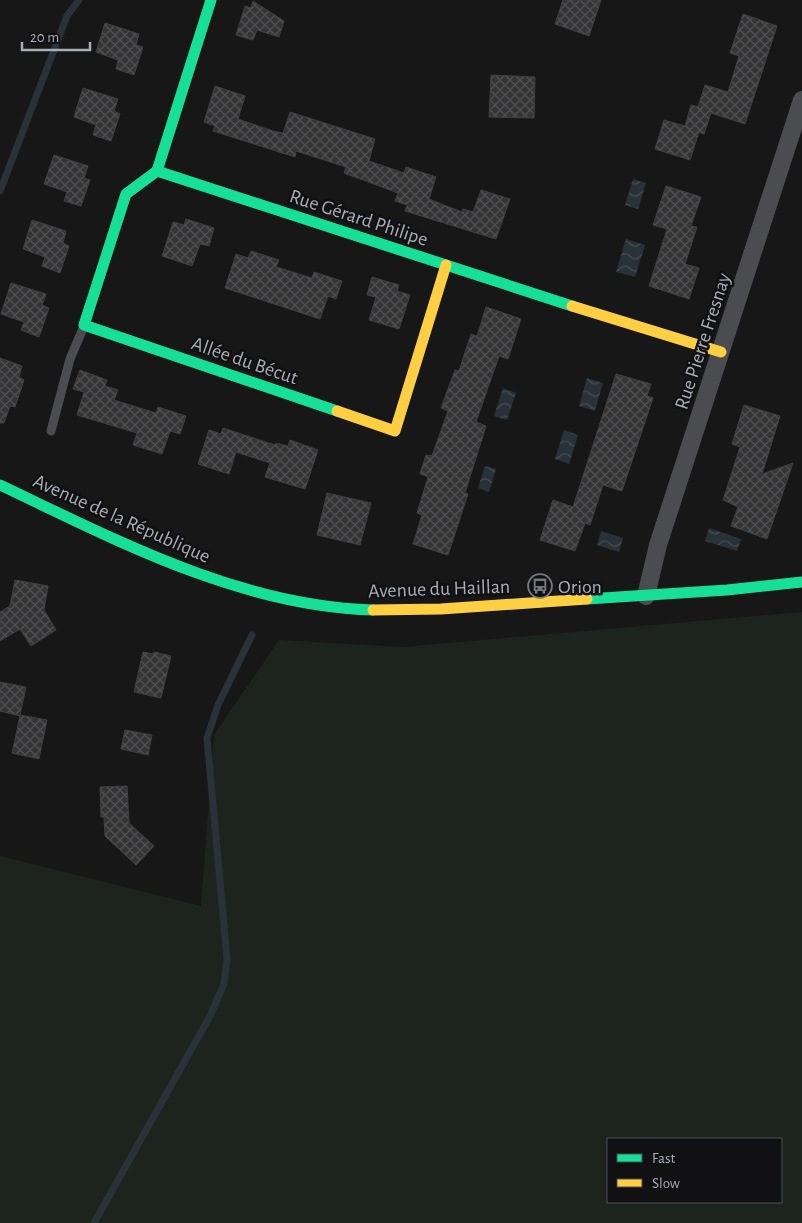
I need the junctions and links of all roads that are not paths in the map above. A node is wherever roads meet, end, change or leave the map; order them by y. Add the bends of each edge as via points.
1 (210, 0) edge
2 (802, 100) edge
3 (157, 171) junction
4 (446, 265) junction
5 (84, 325) junction
6 (721, 352) junction
7 (51, 431) dead end
8 (0, 485) edge
9 (802, 582) edge
10 (646, 596) junction
11 (287, 599) joint

1 - 3 street
2 - 6 street, Rue Pierre Fresnay
3 - 4 street, Rue Gérard Philipe
3 - 5 street via 126,194
4 - 5 street, Allée du Bécut via 395,432
4 - 6 street, Rue Gérard Philipe
5 - 7 lane via 70,359
6 - 10 street, Rue Pierre Fresnay via 658,544
8 - 11 street, Avenue de la République via 150,555 242,588
9 - 10 street, Avenue du Haillan
10 - 11 street, Avenue du Haillan via 401,611 342,608

